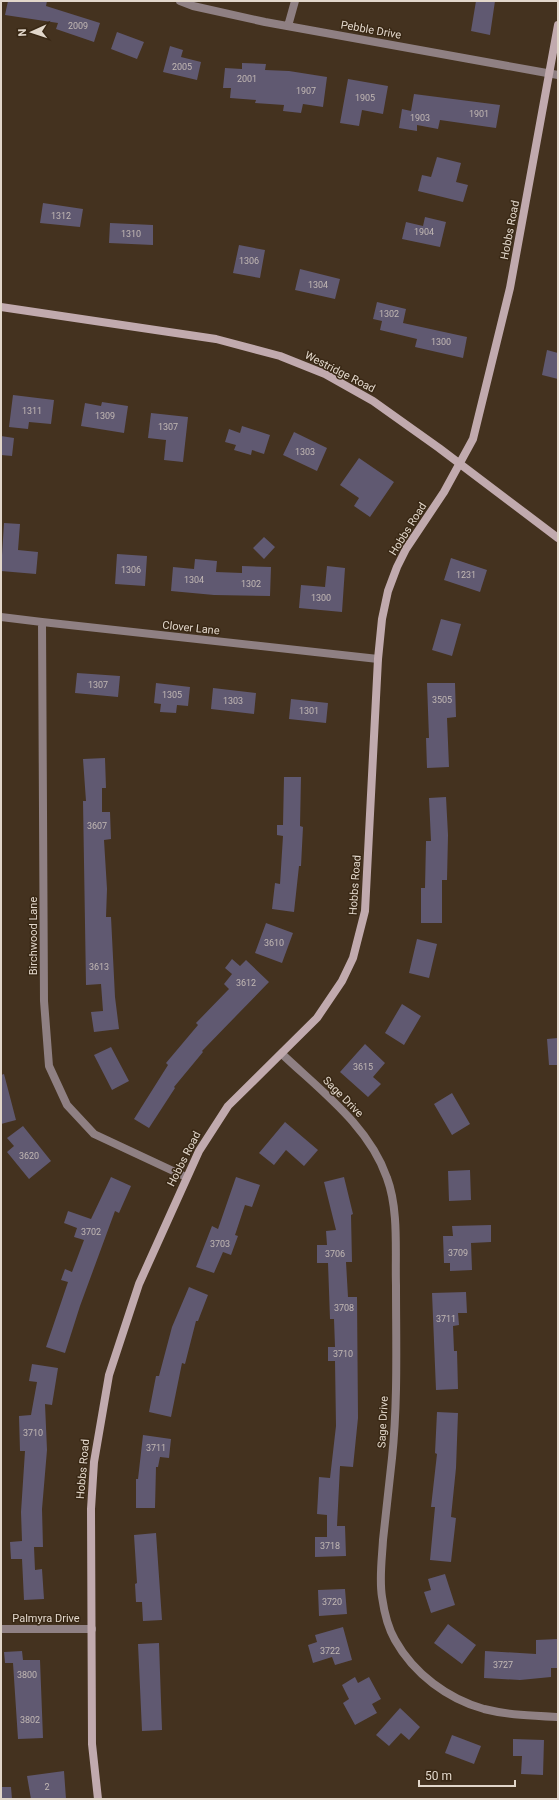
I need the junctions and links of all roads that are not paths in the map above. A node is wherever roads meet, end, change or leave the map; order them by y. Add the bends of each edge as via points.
1 (180, 1) edge
2 (295, 1) edge
3 (558, 25) edge
4 (288, 26) junction
5 (549, 73) junction
6 (558, 75) edge
7 (1, 308) edge
8 (460, 464) junction
9 (558, 538) edge
10 (1, 616) edge
11 (42, 622) junction
12 (378, 659) junction
13 (282, 1054) junction
14 (186, 1177) junction
15 (1, 1629) edge
16 (92, 1629) junction
17 (558, 1717) edge
18 (98, 1799) edge

1 - 4 street, Pebble Drive
2 - 4 street
3 - 5 street, Hobbs Road
4 - 5 street, Pebble Drive
5 - 6 street, Pebble Drive
5 - 8 street, Hobbs Road via 509,295 474,439
7 - 8 street, Westridge Road via 216,339 280,356 325,374 373,401
8 - 9 street, Westridge Road
8 - 12 street, Hobbs Road via 397,567 382,619
10 - 11 street, Clover Lane
11 - 12 street, Clover Lane
11 - 14 street, Birchwood Lane via 44,1001 49,1066 67,1105 94,1134
12 - 13 street, Hobbs Road via 365,911 360,937 342,981 317,1018
13 - 14 street, Hobbs Road via 228,1106 199,1151
13 - 17 street, Sage Drive via 362,1132 379,1159 388,1180 393,1202 396,1350 394,1436 381,1570 382,1596 387,1620 395,1640 414,1666 436,1686 459,1700 502,1713
14 - 16 street, Hobbs Road via 140,1284 109,1375 93,1478 90,1546
15 - 16 street, Palmyra Drive
16 - 18 street, Hobbs Road via 92,1744

